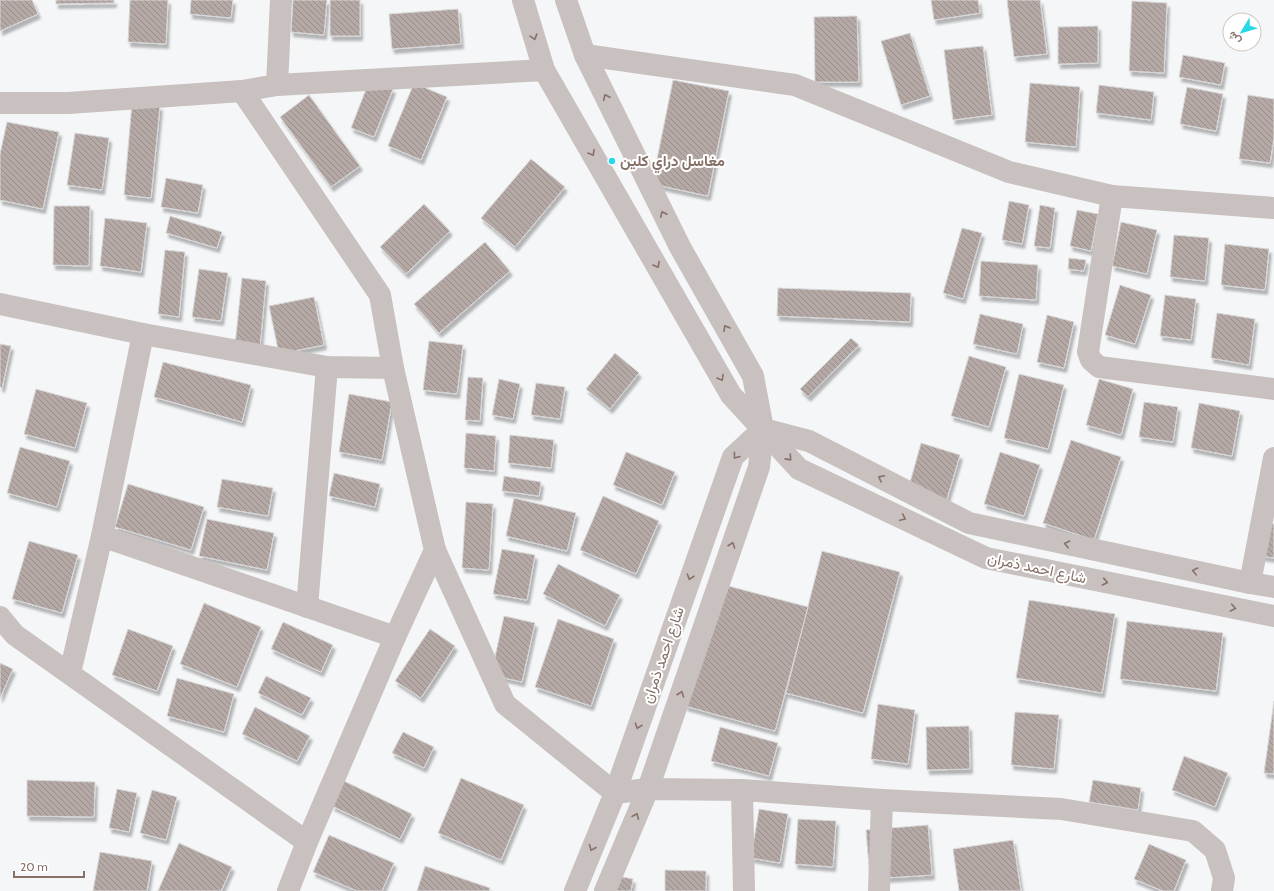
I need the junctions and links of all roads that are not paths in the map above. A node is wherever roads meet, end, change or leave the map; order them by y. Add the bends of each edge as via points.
1 (281, 0) edge
2 (523, 0) edge
3 (566, 0) edge
4 (585, 55) junction
5 (544, 70) junction
6 (277, 85) junction
7 (242, 91) junction
8 (0, 103) edge
9 (1112, 196) junction
10 (1274, 208) edge
11 (0, 304) edge
12 (143, 334) junction
13 (327, 366) junction
14 (393, 368) junction
15 (1274, 389) edge
16 (763, 428) junction
17 (1274, 458) edge
18 (102, 536) junction
19 (435, 550) junction
20 (1250, 583) junction
21 (1274, 587) edge
22 (307, 607) junction
23 (1274, 616) edge
24 (0, 617) edge
25 (395, 637) junction
26 (70, 673) junction
27 (648, 789) junction
28 (742, 790) junction
29 (615, 793) junction
30 (882, 800) junction
31 (308, 842) junction
32 (288, 891) edge
33 (575, 891) edge
34 (605, 891) edge
35 (744, 891) edge
36 (879, 891) edge
37 (1222, 891) edge

1 - 6 street
2 -> 5 street
3 - 4 street
4 - 9 street via 795,85 1009,172
16 -> 4 street via 753,376 680,247
5 - 6 street
5 -> 16 street via 731,395
6 - 7 street
7 - 8 street via 68,103
7 - 14 street via 380,295
9 - 10 street
9 - 15 street via 1088,352 1091,360 1099,367
11 - 12 street
12 - 13 street
12 - 18 street
13 - 14 street
13 - 22 street
14 - 19 street
20 -> 16 street, شارع احمد ذمران via 969,523 809,441
16 -> 23 street, شارع احمد ذمران via 799,469 986,558
27 -> 16 street, شارع احمد ذمران via 759,468
16 -> 29 street, شارع احمد ذمران via 733,457
17 - 20 street
18 - 22 street
18 - 26 street
19 - 25 street
19 - 29 street via 505,704
20 - 21 street, شارع احمد ذمران
22 - 25 street
24 - 26 street via 15,635
25 - 31 street
26 - 31 street
27 - 28 street
27 - 29 street
34 -> 27 street, شارع احمد ذمران
28 - 30 street
28 - 35 street
29 -> 33 street, شارع احمد ذمران
30 - 36 street
30 - 37 street via 1061,809 1193,831 1215,850 1224,878
31 - 32 street

